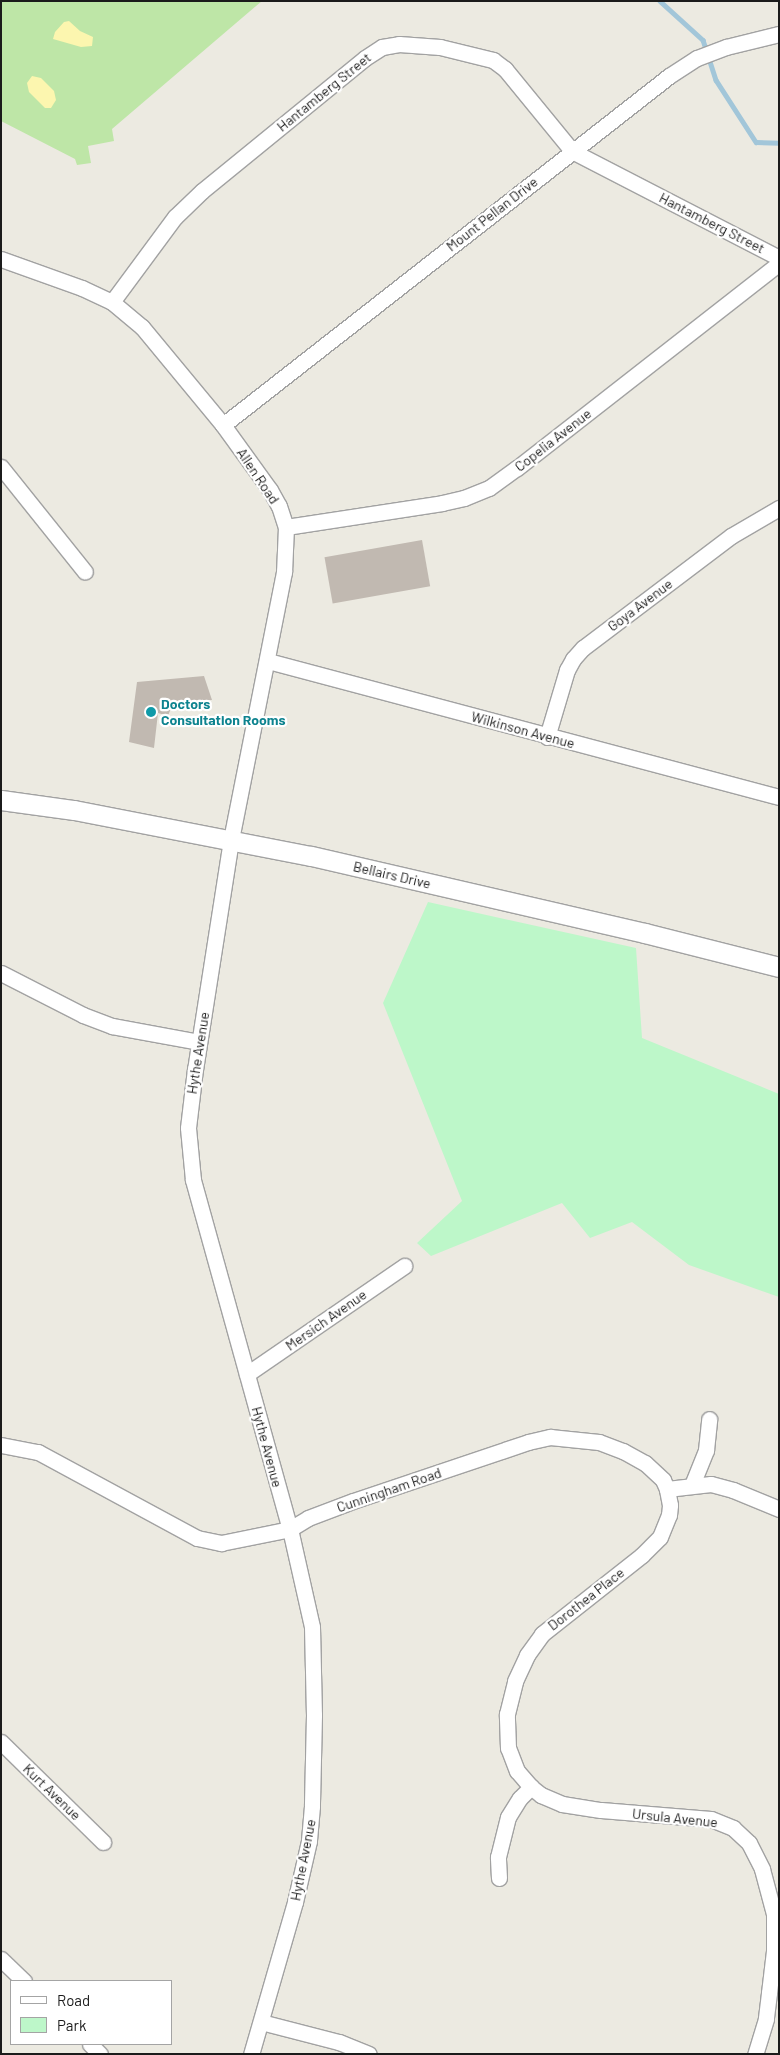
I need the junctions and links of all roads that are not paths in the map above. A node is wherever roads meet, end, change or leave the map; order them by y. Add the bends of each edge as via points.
1 (779, 34) edge
2 (572, 152) junction
3 (779, 258) edge
4 (1, 259) edge
5 (779, 263) edge
6 (112, 302) junction
7 (223, 425) junction
8 (1, 467) edge
9 (779, 508) edge
10 (286, 527) junction
11 (85, 572) dead end
12 (268, 661) junction
13 (547, 737) junction
14 (779, 797) edge
15 (1, 800) edge
16 (231, 840) junction
17 (779, 967) edge
18 (1, 973) edge
19 (200, 1042) junction
20 (404, 1266) dead end
21 (247, 1374) junction
22 (709, 1419) dead end
23 (1, 1445) edge
24 (692, 1485) junction
25 (667, 1489) junction
26 (779, 1509) edge
27 (290, 1529) junction
28 (1, 1742) edge
29 (531, 1787) junction
30 (103, 1842) dead end
31 (499, 1878) dead end
32 (1, 1959) edge
33 (23, 1980) edge
34 (261, 2022) junction
35 (91, 2045) edge
36 (100, 2054) edge
37 (252, 2054) edge
38 (369, 2054) edge
39 (755, 2054) edge

1 - 2 street, Mount Pellan Drive via 697,58
2 - 3 street, Hantamberg Street
2 - 6 street, Hantamberg Street via 505,69 493,60 440,47 390,44 365,58 202,191 175,217
2 - 7 street, Mount Pellan Drive
4 - 6 street, Allen Road
5 - 10 street, Copelia Avenue via 489,488 442,503
6 - 7 street, Allen Road via 142,327
7 - 10 street, Allen Road via 270,490
8 - 11 street
9 - 13 street, Goya Avenue via 731,536 583,648 567,670
10 - 12 street, Allen Road via 284,572
12 - 13 street, Wilkinson Avenue
12 - 16 street, Allen Road
13 - 14 street, Wilkinson Avenue
15 - 16 street, Bellairs Drive via 74,810
16 - 17 street, Bellairs Drive via 645,933
16 - 19 street, Hythe Avenue
18 - 19 street via 96,1020 138,1032
19 - 21 street, Hythe Avenue via 188,1128 191,1168
20 - 21 street, Mersich Avenue
21 - 27 street, Hythe Avenue
22 - 24 street via 706,1450
23 - 27 street, Cunningham Road via 38,1452 197,1538 221,1543
24 - 25 street
24 - 26 street via 711,1484
25 - 27 street, Cunningham Road via 646,1463 623,1451 599,1442 550,1437 353,1502 308,1518
25 - 29 street, Dorothea Place via 669,1515 660,1537 642,1556 548,1629 527,1655 514,1682 506,1739 512,1761
27 - 34 street, Hythe Avenue via 312,1626 312,1806 303,1869
28 - 30 street, Kurt Avenue
29 - 31 street via 508,1817 498,1857
29 - 39 street, Ursula Avenue via 562,1804 710,1819 733,1828 749,1843 762,1869 774,1914 774,1952 766,2019
32 - 33 street
34 - 37 street, Hythe Avenue
34 - 38 street via 339,2042
35 - 36 street

